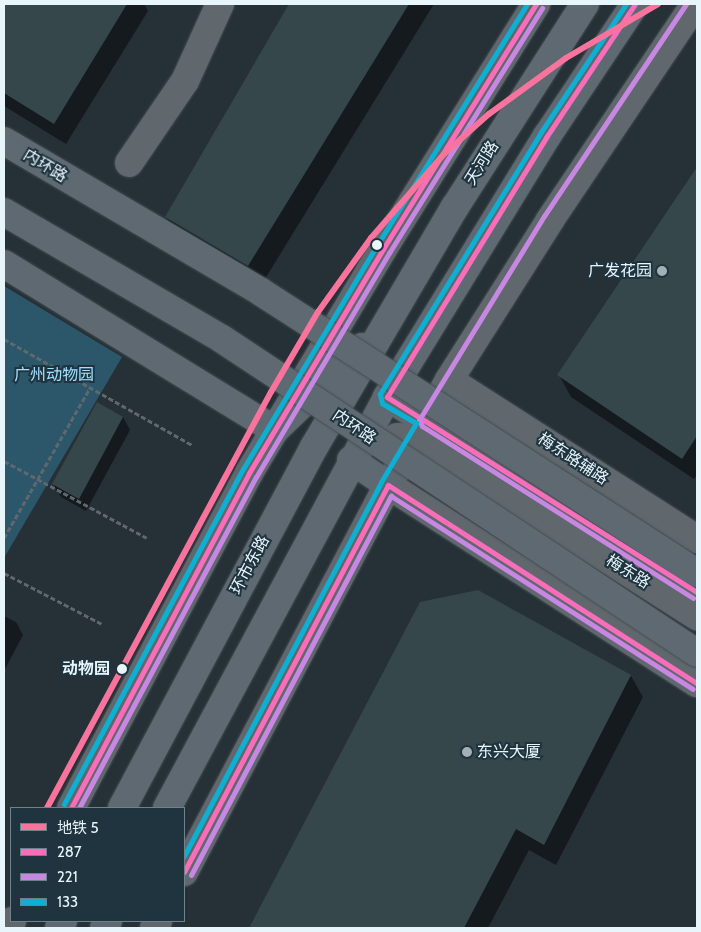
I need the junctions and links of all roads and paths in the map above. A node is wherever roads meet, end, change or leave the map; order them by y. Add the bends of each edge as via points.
1 (220, 4) edge
2 (536, 4) edge
3 (585, 4) edge
4 (635, 4) edge
5 (695, 4) edge
6 (4, 141) edge
7 (129, 163) dead end
8 (4, 212) edge
9 (4, 264) edge
10 (384, 325) junction
11 (4, 339) edge
12 (449, 380) junction
13 (90, 388) junction
14 (387, 396) junction
15 (421, 429) junction
16 (275, 430) junction
17 (192, 445) dead end
18 (351, 460) junction
19 (4, 461) edge
20 (38, 479) junction
21 (388, 485) junction
22 (4, 538) edge
23 (147, 538) dead end
24 (697, 539) edge
25 (4, 572) edge
26 (697, 573) edge
27 (697, 592) edge
28 (697, 616) edge
29 (102, 624) dead end
30 (697, 653) edge
31 (697, 683) edge
32 (72, 807) edge
33 (123, 807) edge
34 (168, 807) edge
35 (185, 870) edge

1 - 7 main road via 185,81
2 - 16 main road via 404,214
3 - 10 highway, 天河路 via 515,109
4 - 14 highway via 547,136
5 - 12 main road via 550,220
6 - 26 highway, 内环路, bridge via 261,292
8 - 30 highway, 内环路, bridge via 222,339
9 - 16 highway
10 - 16 highway
10 - 33 highway, 环市东路 via 314,447
11 - 13 path
12 - 15 main road
12 - 24 main road, 梅东路辅路
13 - 17 path
13 - 20 path
14 - 15 main road, 梅东路
14 - 18 highway
15 - 18 main road via 394,437
15 - 21 main road
15 - 27 main road, 梅东路
15 - 28 main road, 梅东路
16 - 32 main road
18 - 21 highway
18 - 34 highway
19 - 20 path
20 - 22 path
20 - 23 path
21 - 31 main road
21 - 35 main road
25 - 29 path

